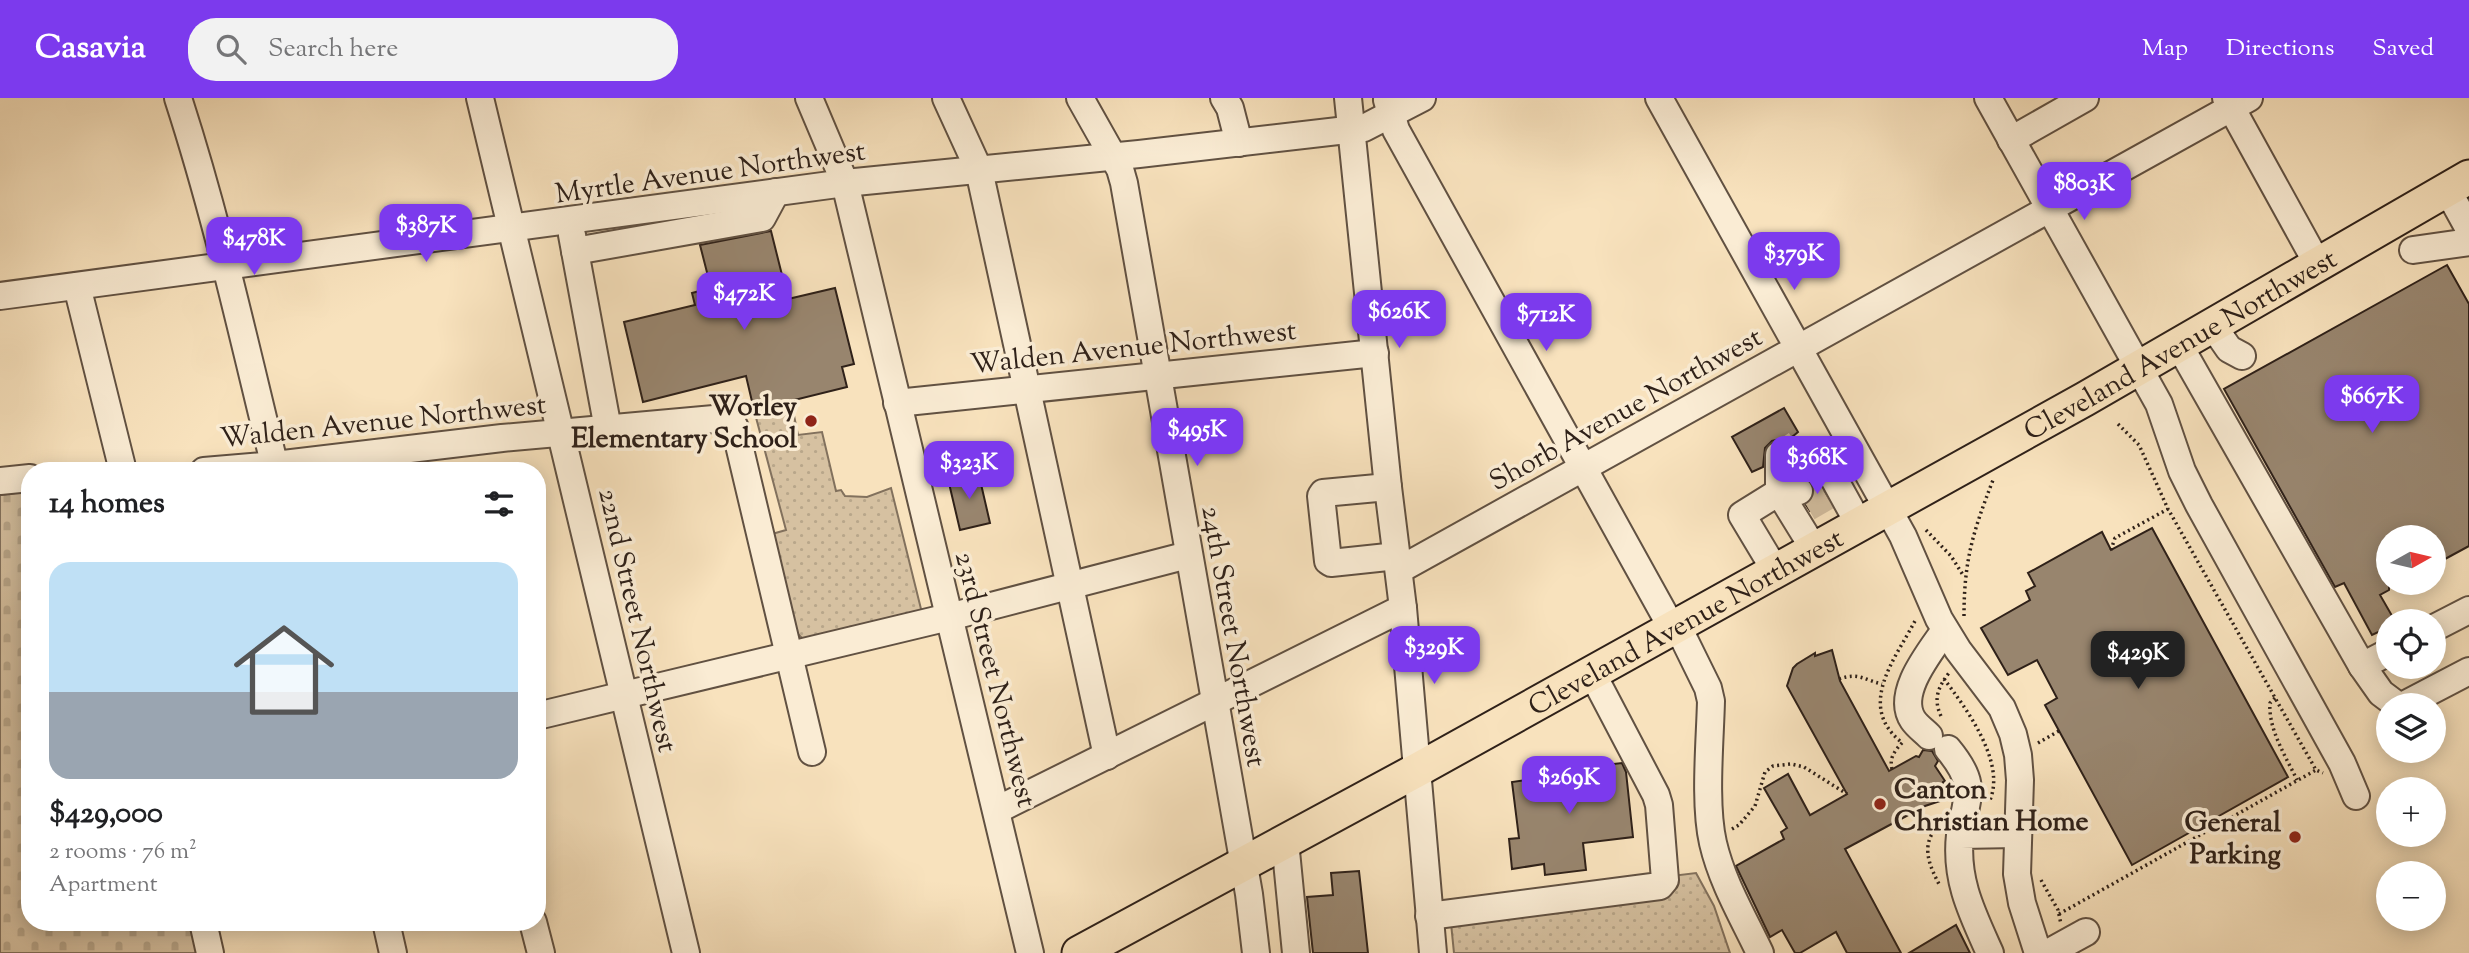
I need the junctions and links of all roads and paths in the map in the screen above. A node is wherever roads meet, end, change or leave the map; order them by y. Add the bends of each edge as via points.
1 (178, 98) edge
2 (480, 98) edge
3 (809, 98) edge
4 (946, 98) edge
5 (1080, 98) edge
6 (1224, 98) edge
7 (1348, 98) edge
8 (1422, 98) edge
9 (1659, 98) edge
10 (1988, 98) edge
11 (2085, 98) edge
12 (2235, 101) edge
13 (1388, 107) edge
14 (1351, 129) junction
15 (2011, 139) junction
16 (1239, 143) junction
17 (1114, 157) junction
18 (979, 170) junction
19 (845, 183) junction
20 (2458, 183) edge
21 (776, 192) junction
22 (2049, 208) junction
23 (570, 221) junction
24 (513, 229) junction
25 (2469, 229) edge
26 (2469, 242) edge
27 (2413, 250) dead end
28 (575, 251) junction
29 (2317, 263) junction
30 (227, 266) junction
31 (77, 286) junction
32 (0, 296) edge
33 (2213, 326) junction
34 (2179, 345) junction
35 (1798, 347) junction
36 (1375, 353) junction
37 (2242, 356) dead end
38 (2138, 369) junction
39 (1156, 376) junction
40 (1028, 388) junction
41 (897, 402) junction
42 (2118, 424) dead end
43 (608, 429) junction
44 (562, 433) junction
45 (1851, 443) junction
46 (423, 459) edge
47 (121, 462) edge
48 (274, 462) edge
49 (374, 462) edge
50 (1583, 468) junction
51 (1802, 476) junction
52 (21, 479) edge
53 (0, 481) edge
54 (1388, 487) junction
55 (2168, 509) junction
56 (1873, 516) junction
57 (1920, 520) dead end
58 (1814, 549) junction
59 (2111, 550) dead end
60 (1188, 555) junction
61 (1398, 563) junction
62 (1775, 570) junction
63 (1964, 577) dead end
64 (1070, 586) junction
65 (1403, 608) junction
66 (2469, 610) edge
67 (949, 617) junction
68 (2446, 622) edge
69 (1674, 626) junction
70 (1952, 640) junction
71 (789, 655) junction
72 (2376, 659) edge
73 (2362, 666) junction
74 (2469, 671) edge
75 (1592, 673) junction
76 (1839, 679) dead end
77 (1882, 684) dead end
78 (2381, 693) edge
79 (2427, 693) edge
80 (625, 696) junction
81 (2275, 698) junction
82 (1214, 701) junction
83 (546, 714) edge
84 (2059, 731) dead end
85 (1935, 733) junction
86 (2033, 746) dead end
87 (812, 752) dead end
88 (1107, 756) junction
89 (1419, 769) junction
90 (1892, 769) dead end
91 (2316, 770) junction
92 (2297, 780) junction
93 (2347, 785) joint
94 (1847, 794) dead end
95 (997, 810) junction
96 (1732, 829) dead end
97 (2017, 834) junction
98 (1960, 835) junction
99 (1285, 841) junction
100 (1243, 863) junction
101 (2059, 914) dead end
102 (1429, 916) junction
103 (205, 931) edge
104 (388, 931) edge
105 (535, 931) edge
106 (2086, 932) dead end
107 (1113, 944) edge
108 (210, 953) edge
109 (393, 953) edge
110 (541, 953) edge
111 (686, 953) edge
112 (1030, 953) edge
113 (1079, 953) edge
114 (1256, 953) edge
115 (1296, 953) edge
116 (1433, 953) edge
117 (1760, 953) edge
118 (1990, 953) edge
119 (2038, 953) edge
120 (2048, 953) edge

1 - 30 street
2 - 24 street, 22nd Street Northwest
3 - 19 street, 23rd Street Northwest
4 - 18 street
5 - 17 street, 24th Street Northwest
6 - 16 street
7 - 14 street
8 - 13 street, Myrtle Avenue Northwest
9 - 35 street
10 - 15 street
11 - 15 street
12 - 22 street, Shorb Avenue Northwest
12 - 29 street
13 - 14 street, Myrtle Avenue Northwest via 1373,125
13 - 50 street via 1396,130
14 - 16 street, Myrtle Avenue Northwest
14 - 36 street
15 - 22 street
16 - 17 street, Myrtle Avenue Northwest
17 - 18 street, Myrtle Avenue Northwest
17 - 39 street, 24th Street Northwest via 1124,183
18 - 19 street, Myrtle Avenue Northwest
18 - 40 street
19 - 21 street, Myrtle Avenue Northwest
19 - 41 street, 23rd Street Northwest
20 - 25 street
20 - 29 main road, Cleveland Avenue Northwest
21 - 23 street, Myrtle Avenue Northwest
21 - 28 street via 762,218
22 - 35 street, Shorb Avenue Northwest
22 - 38 street
23 - 24 street, Myrtle Avenue Northwest
23 - 28 street
24 - 30 street, Myrtle Avenue Northwest
24 - 44 street, 22nd Street Northwest
26 - 27 street
28 - 43 street
29 - 33 main road, Cleveland Avenue Northwest
30 - 31 street, Myrtle Avenue Northwest
30 - 48 street
31 - 32 street, Myrtle Avenue Northwest
31 - 47 street
33 - 34 main road, Cleveland Avenue Northwest
33 - 37 street via 2228,349
34 - 38 main road, Cleveland Avenue Northwest
34 - 73 street
35 - 45 street
35 - 50 street, Shorb Avenue Northwest
36 - 39 street, Walden Avenue Northwest
36 - 54 street
38 - 56 main road, Cleveland Avenue Northwest
38 - 93 street via 2159,404 2193,494 2342,763
39 - 40 street, Walden Avenue Northwest
39 - 60 street, 24th Street Northwest
40 - 41 street, Walden Avenue Northwest
40 - 64 street
41 - 67 street, 23rd Street Northwest
42 - 55 path via 2139,446
43 - 44 street, Walden Avenue Northwest
43 - 71 street, Walden Avenue Northwest via 731,421
44 - 46 street, Walden Avenue Northwest
44 - 80 street, 22nd Street Northwest
45 - 51 street
45 - 56 street
46 - 49 street, Walden Avenue Northwest
50 - 61 street, Shorb Avenue Northwest
50 - 69 street
51 - 56 street
51 - 58 street
51 - 62 street via 1742,514
52 - 53 street
54 - 61 street
54 - 61 street via 1321,496 1328,561
55 - 59 path via 2115,538
55 - 81 path
56 - 58 main road, Cleveland Avenue Northwest
56 - 70 street via 1903,536
57 - 63 path
58 - 62 main road, Cleveland Avenue Northwest
60 - 64 street
60 - 82 street, 24th Street Northwest
61 - 65 street
62 - 69 main road, Cleveland Avenue Northwest
64 - 67 street
64 - 88 street
65 - 82 street
65 - 89 street
66 - 68 street
67 - 71 street
67 - 95 street, 23rd Street Northwest
69 - 75 main road, Cleveland Avenue Northwest
69 - 117 street via 1708,688 1713,841 1722,873
70 - 85 path via 1952,669 1935,700
70 - 85 street via 1919,670 1911,688 1912,718
70 - 97 street via 2002,708 2013,734 2020,780
71 - 80 street
71 - 87 street, Walden Avenue Northwest
72 - 73 street
73 - 78 street
74 - 79 street
75 - 89 main road, Cleveland Avenue Northwest
75 - 102 street via 1656,795 1665,880 1660,886
76 - 77 path via 1851,675
80 - 83 street
80 - 111 street, 22nd Street Northwest
81 - 91 path
81 - 92 path via 2270,716
82 - 88 street
82 - 100 street, 24th Street Northwest
84 - 86 path
85 - 90 path via 1895,751
85 - 98 street via 1968,779
88 - 95 street
89 - 99 main road, Cleveland Avenue Northwest
89 - 102 street
91 - 92 path
91 - 93 path
92 - 101 path
94 - 96 path via 1804,767 1773,766 1765,772 1755,806
95 - 112 street, 23rd Street Northwest
97 - 98 street
97 - 119 street via 2021,903
98 - 118 street via 1958,860 1964,887
99 - 100 main road, Cleveland Avenue Northwest
99 - 115 street
100 - 107 main road, Cleveland Avenue Northwest
100 - 114 street, 24th Street Northwest
102 - 116 street
103 - 108 street
104 - 109 street
105 - 110 street
106 - 120 street
107 - 113 main road, Cleveland Avenue Northwest

